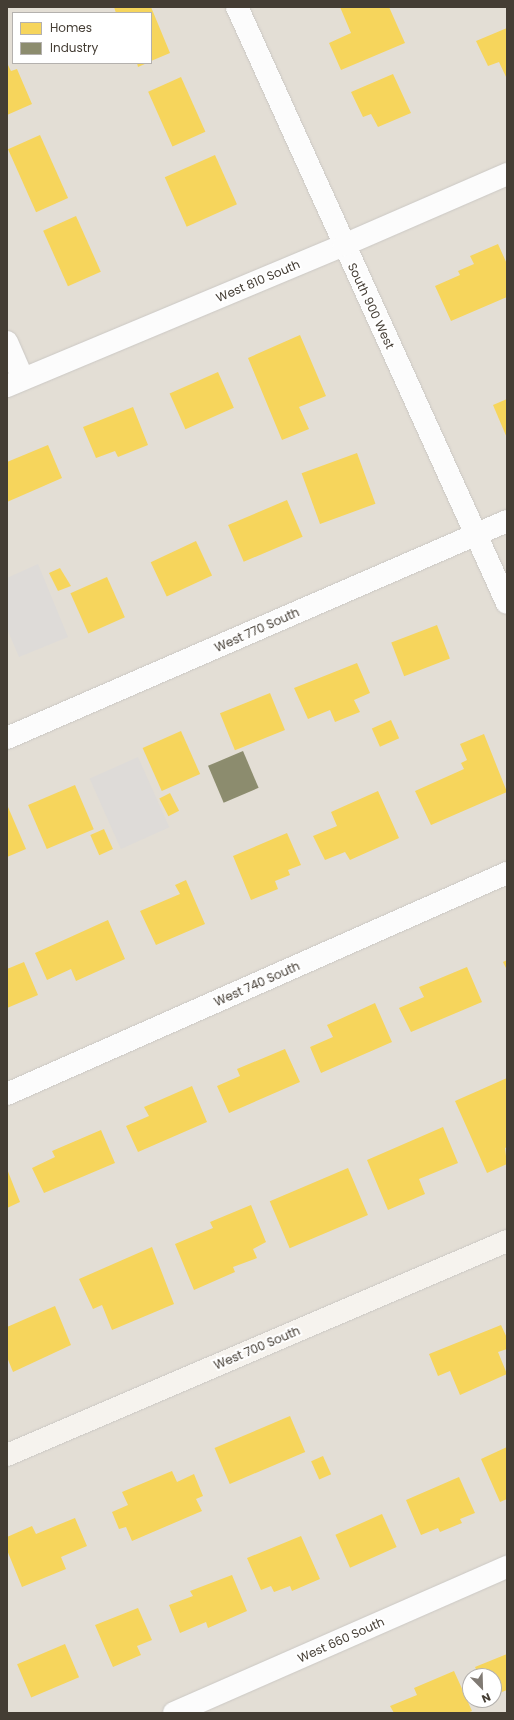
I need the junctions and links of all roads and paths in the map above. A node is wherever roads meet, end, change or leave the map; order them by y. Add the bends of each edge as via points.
1 (237, 7) edge
2 (507, 174) edge
3 (344, 245) junction
4 (7, 342) edge
5 (15, 383) edge
6 (507, 521) edge
7 (476, 534) junction
8 (507, 603) edge
9 (7, 738) edge
10 (507, 873) edge
11 (7, 1094) edge
12 (507, 1241) edge
13 (7, 1454) edge
14 (507, 1568) edge
15 (174, 1713) edge

1 - 3 street, South 900 West
2 - 3 street, West 810 South
3 - 5 street, West 810 South
3 - 7 street, South 900 West
4 - 5 street
6 - 7 street, West 770 South
7 - 8 street, South 900 West
7 - 9 street, West 770 South
10 - 11 street, West 740 South
12 - 13 street, West 700 South
14 - 15 street, West 660 South

